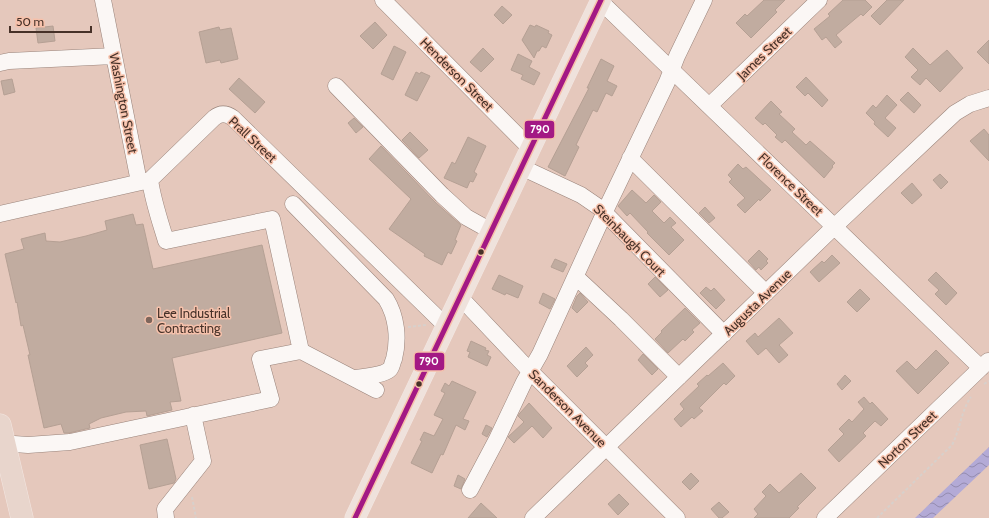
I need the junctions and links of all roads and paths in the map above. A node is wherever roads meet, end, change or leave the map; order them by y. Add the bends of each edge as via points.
1 (103, 0) edge
2 (383, 0) edge
3 (704, 0) edge
4 (819, 0) edge
5 (601, 1) edge
6 (114, 56) junction
7 (0, 63) edge
8 (672, 70) junction
9 (336, 86) dead end
10 (989, 98) edge
11 (709, 106) junction
12 (530, 148) junction
13 (630, 158) junction
14 (522, 167) junction
15 (145, 181) junction
16 (307, 190) junction
17 (293, 204) junction
18 (605, 213) junction
19 (0, 214) edge
20 (272, 219) junction
21 (835, 226) junction
22 (491, 231) junction
23 (378, 259) junction
24 (362, 275) junction
25 (576, 277) junction
26 (766, 293) junction
27 (460, 297) junction
28 (439, 325) junction
29 (402, 328) dead end
30 (724, 334) junction
31 (301, 351) junction
32 (986, 370) edge
33 (530, 371) junction
34 (679, 377) junction
35 (355, 378) junction
36 (982, 386) dead end
37 (376, 390) dead end
38 (972, 396) dead end
39 (193, 415) junction
40 (1, 437) edge
41 (607, 447) junction
42 (470, 490) dead end
43 (190, 491) dead end
44 (22, 518) edge
45 (166, 518) edge
46 (196, 518) edge
47 (354, 518) edge
48 (532, 518) edge
49 (677, 518) edge
50 (825, 518) edge
51 (877, 518) edge

1 - 6 street, Washington Street
2 - 12 street, Henderson Street
3 - 8 street
4 - 11 street, James Street
5 - 8 street, Florence Street
5 - 12 main road
6 - 7 street
6 - 15 street, Washington Street
8 - 11 street, Florence Street
8 - 13 street
9 - 22 street via 442,195 466,217
10 - 21 street, Augusta Avenue via 970,104 955,113
11 - 21 street, Florence Street
12 - 14 main road
13 - 18 street
13 - 26 street
14 - 18 street, Steinbaugh Court via 581,195
14 - 22 main road
15 - 16 street, Prall Street via 214,118 224,114 233,118
15 - 19 street
15 - 20 street, Washington Street via 155,201 166,241
16 - 17 street
16 - 23 street, Prall Street
17 - 20 street
17 - 24 street
18 - 25 street
18 - 30 street, Steinbaugh Court
20 - 31 street
21 - 26 street, Augusta Avenue
21 - 32 street, Florence Street
22 - 27 main road
23 - 24 street
23 - 28 street, Prall Street
24 - 35 street via 392,308 397,338 391,369
25 - 33 street
25 - 34 street
26 - 30 street, Augusta Avenue
27 - 28 main road
27 - 33 street, Sanderson Avenue
28 - 29 path
28 - 47 main road
30 - 34 street, Augusta Avenue
31 - 35 street
31 - 39 street via 260,359 271,399
32 - 36 path
32 - 50 street, Norton Street
33 - 41 street, Sanderson Avenue
33 - 42 street
34 - 41 street, Augusta Avenue
35 - 37 street
38 - 51 path via 952,445
39 - 40 street via 70,442 28,445
39 - 45 street via 203,461 164,510
40 - 44 highway
41 - 48 street, Augusta Avenue
41 - 49 street, Sanderson Avenue
43 - 46 path

